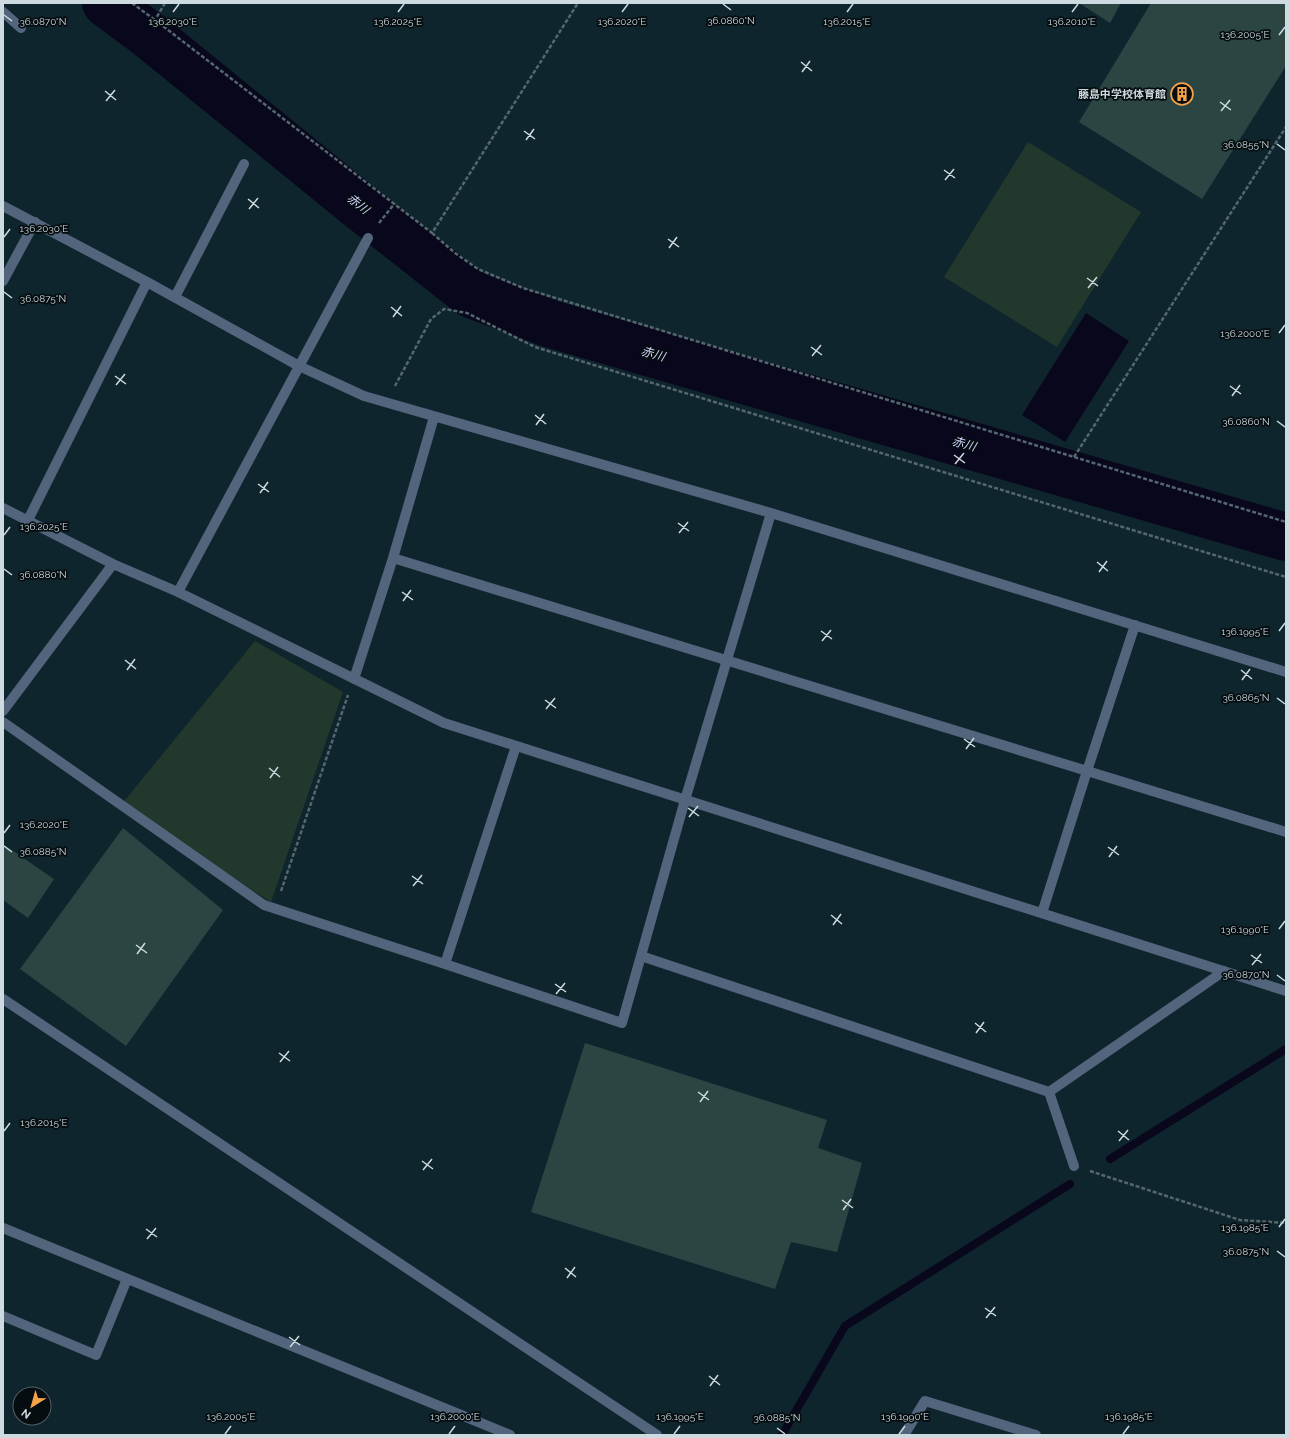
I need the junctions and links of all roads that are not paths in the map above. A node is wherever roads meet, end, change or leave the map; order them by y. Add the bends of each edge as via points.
1 (3, 12) edge
2 (21, 28) dead end
3 (244, 164) dead end
4 (3, 206) edge
5 (35, 222) junction
6 (368, 238) dead end
7 (3, 281) edge
8 (147, 282) junction
9 (175, 297) junction
10 (299, 366) junction
11 (434, 417) junction
12 (3, 508) edge
13 (771, 513) junction
14 (28, 520) junction
15 (393, 558) junction
16 (113, 564) junction
17 (178, 592) junction
18 (1135, 625) junction
19 (727, 660) junction
20 (1286, 672) edge
21 (354, 679) junction
22 (3, 711) edge
23 (3, 722) edge
24 (516, 746) junction
25 (1087, 771) junction
26 (685, 800) junction
27 (1286, 832) edge
28 (1042, 914) junction
29 (641, 956) junction
30 (445, 964) junction
31 (1224, 971) junction
32 (1286, 991) edge
33 (3, 999) edge
34 (1049, 1092) junction
35 (1074, 1166) road end
36 (3, 1228) edge
37 (127, 1279) junction
38 (3, 1316) edge
39 (644, 1432) edge
40 (510, 1435) edge
41 (657, 1435) edge
42 (904, 1435) edge
43 (1036, 1435) edge

1 - 2 street
3 - 9 street
4 - 5 street
5 - 7 street
5 - 8 street
6 - 10 street
8 - 9 street
8 - 14 street
9 - 10 street
10 - 11 street via 364,396
10 - 17 street
11 - 13 street
11 - 15 street
12 - 14 street
13 - 18 street
13 - 19 street
14 - 16 street
15 - 19 street
15 - 21 street
16 - 17 street
16 - 22 street
17 - 21 street
18 - 20 street
18 - 25 street
19 - 25 street
19 - 26 street
21 - 24 street via 444,723
23 - 30 street via 264,905
24 - 26 street
24 - 30 street
25 - 27 street
25 - 28 street
26 - 28 street
26 - 29 street
28 - 31 street
29 - 30 street via 622,1023
29 - 34 street
31 - 32 street
31 - 34 street
33 - 39 street
34 - 35 street
36 - 37 street
37 - 38 street via 96,1355
37 - 40 street
39 - 41 street
42 - 43 street via 925,1401

